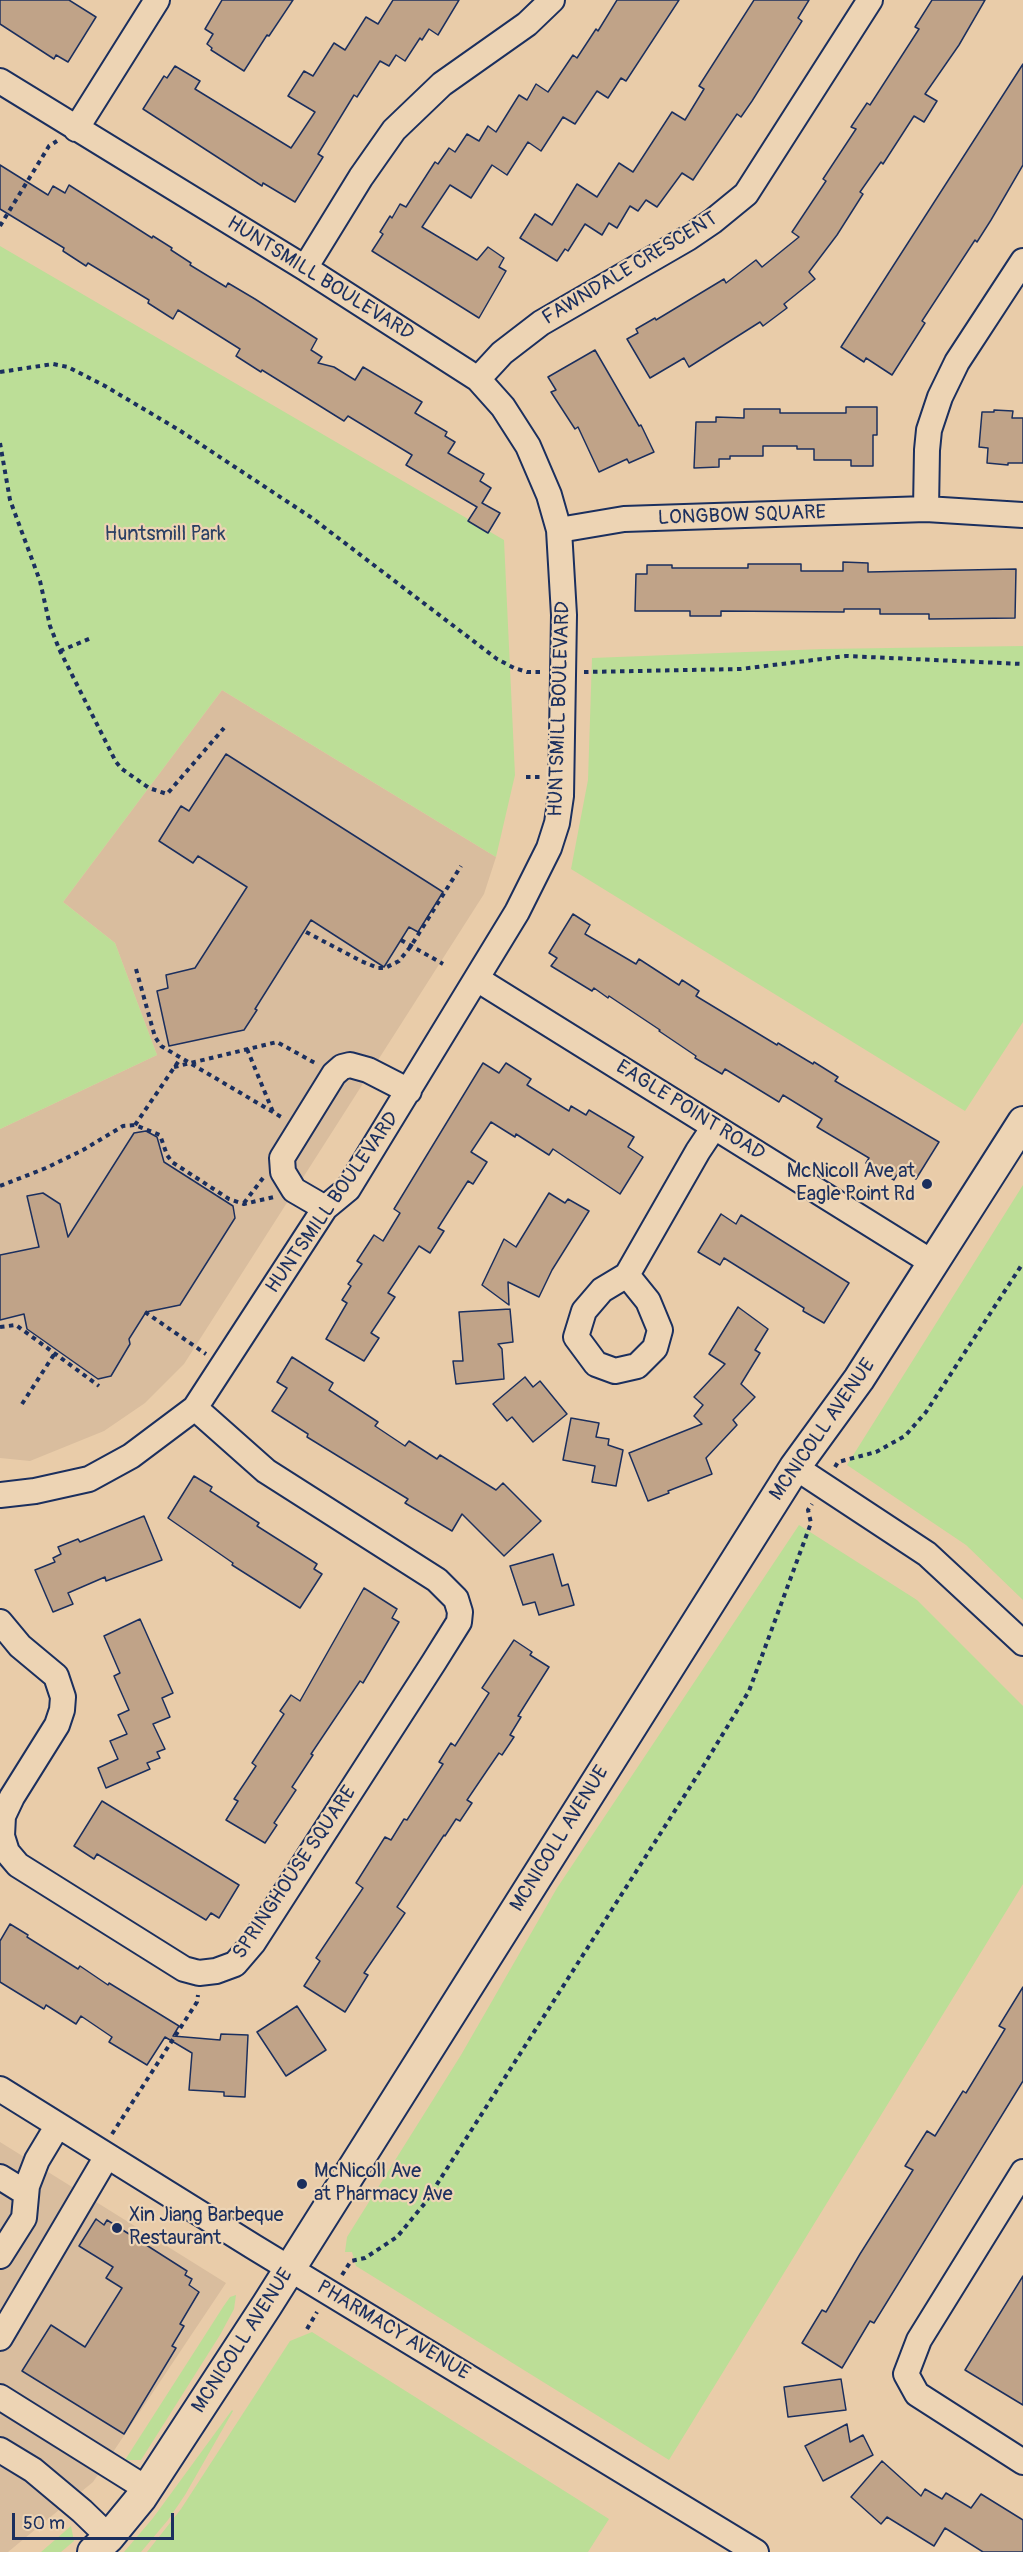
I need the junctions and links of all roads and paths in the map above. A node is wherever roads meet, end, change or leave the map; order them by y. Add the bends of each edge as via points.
1 (157, 0) edge
2 (552, 0) edge
3 (870, 0) edge
4 (0, 81) edge
5 (76, 129) junction
6 (0, 226) edge
7 (1023, 261) edge
8 (305, 268) junction
9 (0, 372) edge
10 (478, 379) junction
11 (0, 443) edge
12 (926, 510) junction
13 (1023, 515) edge
14 (559, 530) junction
15 (91, 638) dead end
16 (60, 651) junction
17 (1023, 664) edge
18 (564, 672) junction
19 (224, 728) dead end
20 (461, 866) dead end
21 (306, 932) dead end
22 (401, 940) dead end
23 (411, 946) junction
24 (443, 964) dead end
25 (136, 969) dead end
26 (477, 979) junction
27 (247, 1049) junction
28 (180, 1059) junction
29 (189, 1064) junction
30 (174, 1067) junction
31 (334, 1074) junction
32 (409, 1091) junction
33 (273, 1112) junction
34 (1023, 1122) edge
35 (135, 1125) junction
36 (299, 1127) junction
37 (714, 1127) junction
38 (0, 1186) edge
39 (294, 1190) junction
40 (326, 1208) junction
41 (933, 1263) junction
42 (1023, 1263) edge
43 (627, 1275) dead end
44 (145, 1312) dead end
45 (0, 1326) edge
46 (55, 1353) junction
47 (224, 1365) junction
48 (99, 1386) dead end
49 (22, 1404) dead end
50 (195, 1408) junction
51 (838, 1462) dead end
52 (795, 1467) junction
53 (0, 1495) edge
54 (808, 1510) dead end
55 (0, 1622) edge
56 (1023, 1643) edge
57 (199, 1974) junction
58 (0, 2089) edge
59 (120, 2122) dead end
60 (58, 2125) junction
61 (107, 2156) junction
62 (1023, 2172) edge
63 (0, 2176) edge
64 (26, 2193) junction
65 (0, 2256) edge
66 (351, 2261) dead end
67 (290, 2269) junction
68 (0, 2338) edge
69 (0, 2397) edge
70 (0, 2450) edge
71 (1023, 2462) edge
72 (147, 2489) junction
73 (101, 2545) edge
74 (756, 2552) edge

1 - 5 street
2 - 8 street via 527,24 442,84 394,130
3 - 10 street, FAWNDALE CRESCENT via 746,194 688,238 541,323 502,353
4 - 5 street, HUNTSMILL BOULEVARD
5 - 6 path via 49,146
5 - 8 street, HUNTSMILL BOULEVARD
7 - 12 street via 957,362 940,397 929,430
8 - 10 street, HUNTSMILL BOULEVARD
9 - 18 path via 53,364 68,367 105,386 312,518 497,659 527,672
10 - 14 street, HUNTSMILL BOULEVARD via 504,407 535,460
11 - 16 path via 10,500 40,581
12 - 13 street, LONGBOW SQUARE
12 - 14 street, LONGBOW SQUARE via 624,519
14 - 18 street, HUNTSMILL BOULEVARD via 564,586
15 - 16 path
16 - 19 path via 116,762 149,788 167,794
17 - 18 path via 846,656 741,669
18 - 26 street, HUNTSMILL BOULEVARD via 562,784 557,823 541,868
20 - 23 path
21 - 23 path via 378,968 399,961
22 - 23 path
23 - 24 path
25 - 28 path via 155,1037
26 - 32 street, HUNTSMILL BOULEVARD
26 - 37 street, EAGLE POINT ROAD
27 - 29 path
27 - 31 path via 280,1042
27 - 33 path
28 - 29 path
28 - 30 path
29 - 30 path
29 - 33 path
30 - 35 path
31 - 32 street via 350,1065
31 - 36 street
32 - 40 street, HUNTSMILL BOULEVARD via 348,1189
33 - 36 path
34 - 41 main road, MCNICOLL AVENUE
35 - 38 path via 123,1126 83,1150
35 - 39 path via 160,1135 172,1162 229,1199 244,1204
36 - 39 street via 282,1158 283,1172
37 - 41 street, EAGLE POINT ROAD
37 - 43 street
39 - 40 street
40 - 47 street, HUNTSMILL BOULEVARD
41 - 52 main road, MCNICOLL AVENUE via 859,1379
42 - 51 path via 926,1412 904,1436 876,1452
44 - 47 path
45 - 46 path via 16,1325
46 - 48 path
46 - 49 path
47 - 50 street, HUNTSMILL BOULEVARD
50 - 53 street, HUNTSMILL BOULEVARD via 131,1456 89,1479
50 - 57 street, SPRINGHOUSE SQUARE via 266,1471 424,1570 448,1589 460,1612 459,1622 434,1662 253,1943 235,1964
52 - 56 street via 927,1554
52 - 67 main road, MCNICOLL AVENUE
54 - 66 path via 811,1523 749,1691 704,1765 426,2203 397,2237 365,2258
55 - 57 street via 20,1646 56,1676 63,1697 57,1725 3,1816 2,1836 7,1852 18,1865 178,1965
57 - 59 path via 197,2002
58 - 60 street, PHARMACY AVENUE
60 - 61 street, PHARMACY AVENUE
60 - 64 street via 37,2160
61 - 67 street, PHARMACY AVENUE
61 - 68 street
62 - 71 street via 919,2340 906,2374 917,2394
63 - 64 street
64 - 65 street via 24,2218
67 - 72 main road, MCNICOLL AVENUE
67 - 74 street, PHARMACY AVENUE
69 - 72 street
70 - 73 street via 33,2470 82,2511
72 - 73 main road, MCNICOLL AVENUE

